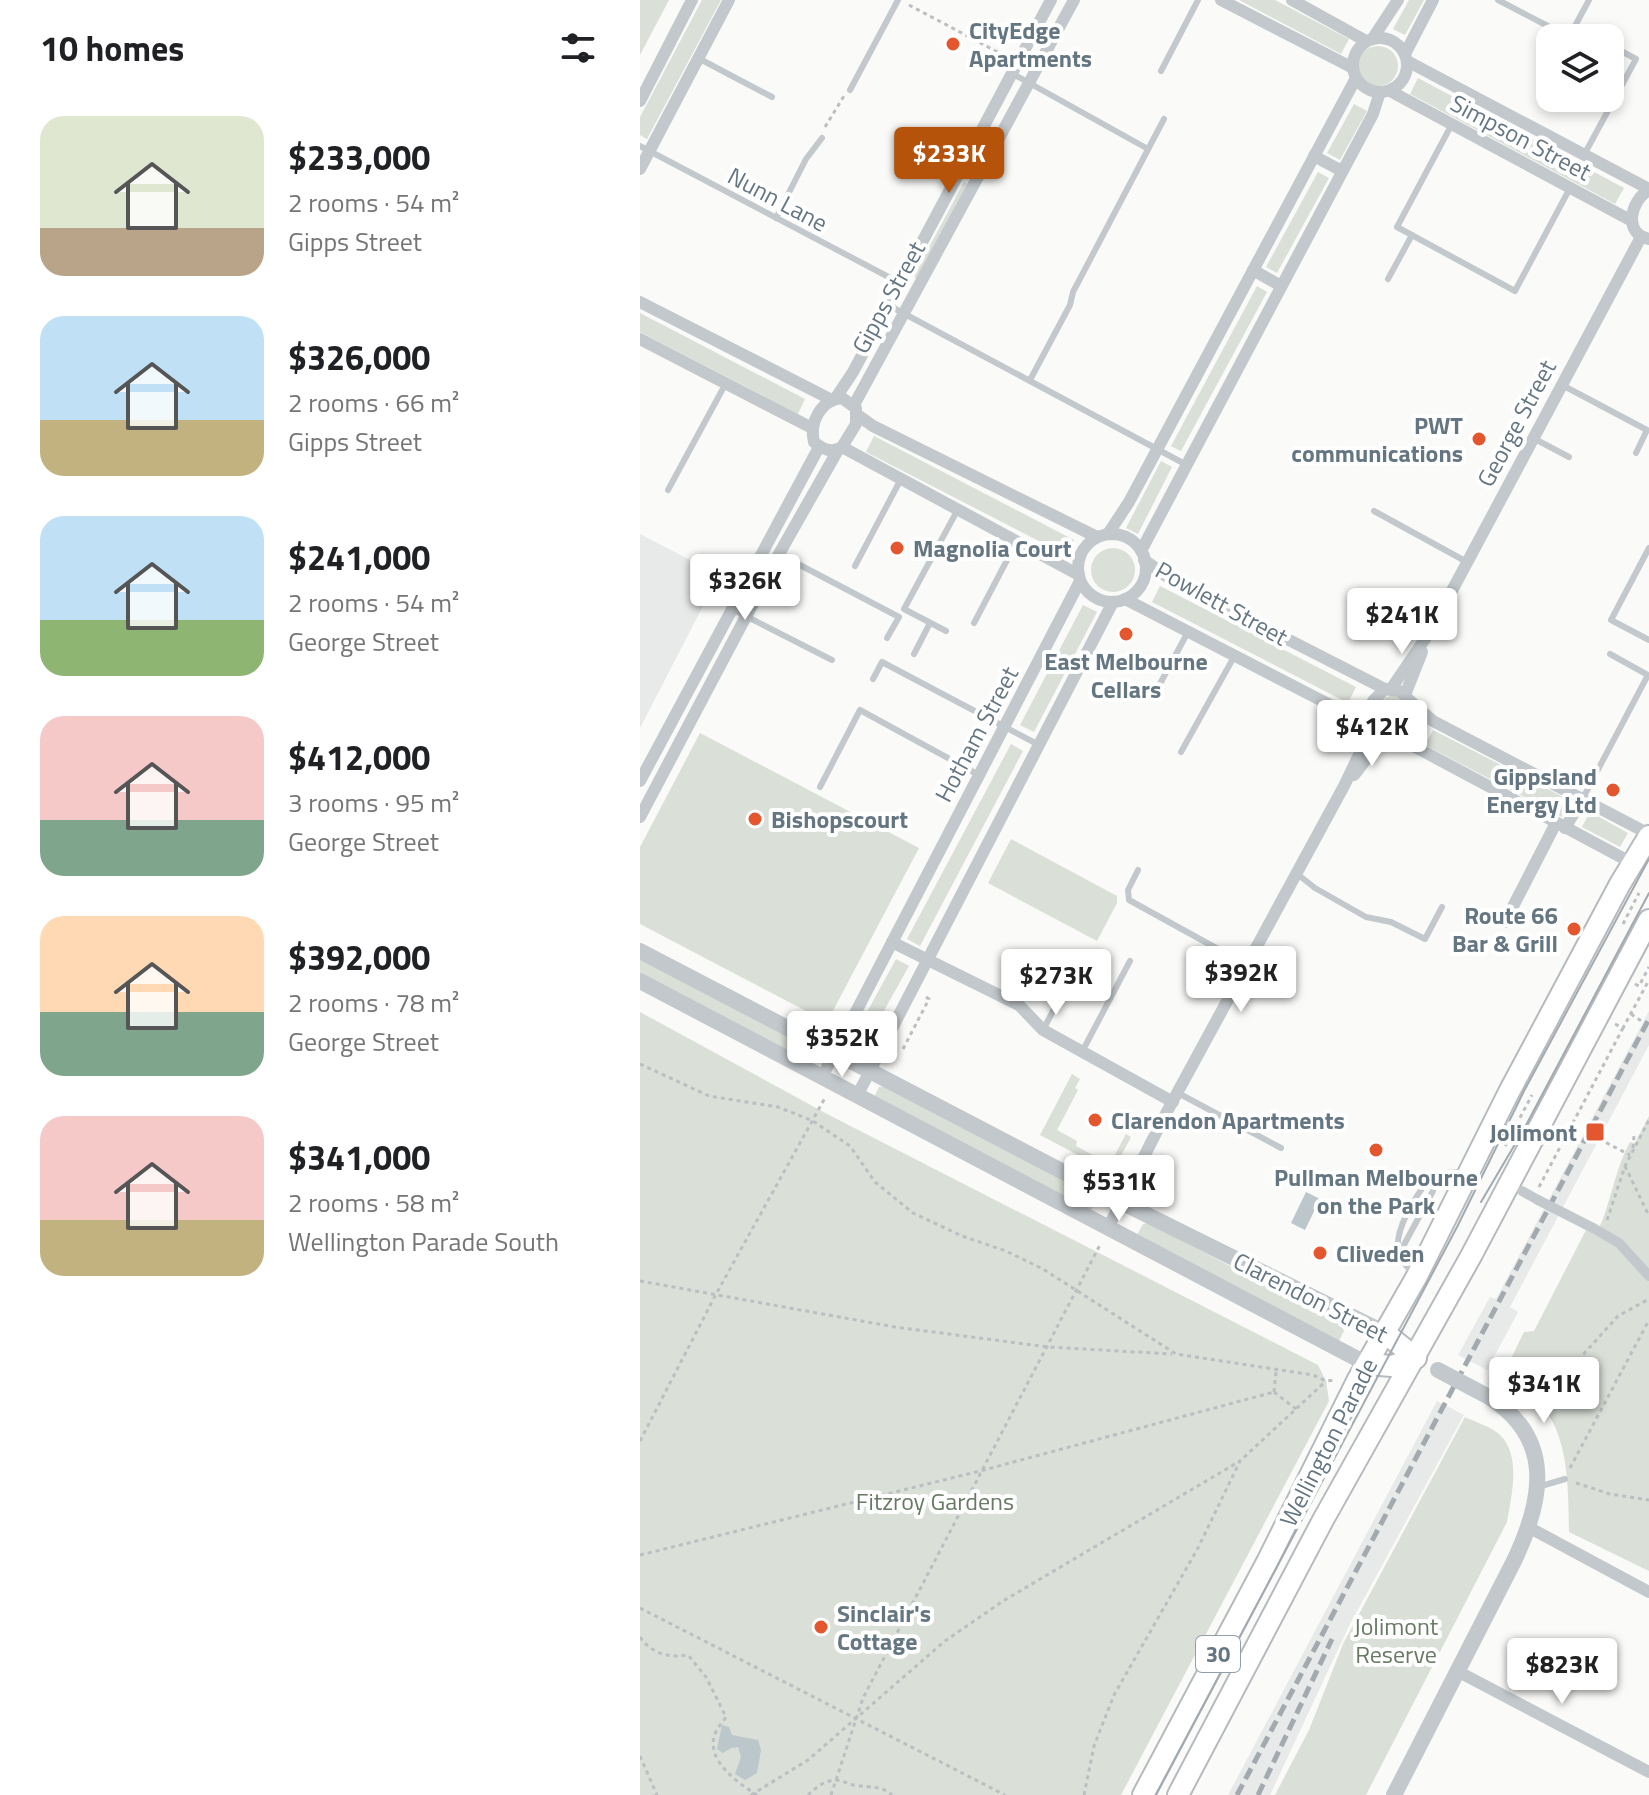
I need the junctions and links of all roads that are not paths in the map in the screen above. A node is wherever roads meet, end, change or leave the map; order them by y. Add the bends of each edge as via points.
1 (692, 0) edge
2 (729, 0) edge
3 (898, 0) edge
4 (1051, 0) edge
5 (1074, 0) edge
6 (1198, 0) edge
7 (1221, 0) edge
8 (1292, 0) edge
9 (1398, 0) edge
10 (1433, 0) edge
11 (1498, 0) edge
12 (1589, 0) edge
13 (1306, 3) edge
14 (1544, 24) edge
15 (1577, 24) edge
16 (1370, 40) junction
17 (1624, 53) edge
18 (1406, 57) junction
19 (698, 58) junction
20 (1161, 71) dead end
21 (1354, 73) junction
22 (1013, 74) junction
23 (1624, 81) edge
24 (1030, 84) junction
25 (850, 90) road end
26 (1385, 92) junction
27 (772, 97) dead end
28 (640, 101) edge
29 (997, 104) junction
30 (1607, 112) edge
31 (1014, 113) junction
32 (1164, 119) dead end
33 (1452, 124) junction
34 (822, 138) road end
35 (645, 148) edge
36 (1148, 149) junction
37 (1584, 155) junction
38 (1314, 156) junction
39 (640, 169) edge
40 (1342, 171) junction
41 (959, 173) junction
42 (977, 183) junction
43 (1570, 188) junction
44 (1649, 190) edge
45 (776, 218) junction
46 (1632, 221) junction
47 (1412, 235) junction
48 (1645, 238) edge
49 (1253, 270) junction
50 (1388, 279) dead end
51 (900, 283) junction
52 (1281, 286) junction
53 (640, 302) edge
54 (888, 305) junction
55 (903, 313) junction
56 (641, 343) edge
57 (1030, 380) junction
58 (726, 383) junction
59 (1562, 385) junction
60 (834, 400) junction
61 (855, 409) junction
62 (812, 428) junction
63 (1533, 438) junction
64 (819, 447) junction
65 (1158, 447) junction
66 (840, 449) junction
67 (1636, 453) dead end
68 (1569, 457) dead end
69 (1185, 464) junction
70 (901, 479) junction
71 (668, 490) dead end
72 (957, 511) junction
73 (1374, 511) dead end
74 (1103, 536) junction
75 (1016, 543) junction
76 (766, 546) junction
77 (1649, 548) edge
78 (779, 554) junction
79 (1143, 555) junction
80 (1467, 562) junction
81 (855, 566) dead end
82 (1080, 578) junction
83 (1119, 600) junction
84 (732, 609) junction
85 (745, 617) junction
86 (930, 623) junction
87 (974, 623) dead end
88 (1189, 630) junction
89 (1431, 630) junction
90 (946, 631) dead end
91 (887, 638) dead end
92 (1649, 640) edge
93 (914, 654) dead end
94 (1610, 654) dead end
95 (1235, 655) junction
96 (832, 660) dead end
97 (873, 679) dead end
98 (691, 685) junction
99 (1388, 689) junction
100 (705, 693) junction
101 (1154, 695) dead end
102 (1407, 698) junction
103 (1004, 727) junction
104 (1376, 735) junction
105 (1039, 745) junction
106 (1181, 752) dead end
107 (979, 775) junction
108 (640, 781) edge
109 (820, 787) dead end
110 (1583, 798) junction
111 (640, 817) edge
112 (1560, 826) junction
113 (1649, 835) edge
114 (1641, 867) edge
115 (1138, 870) dead end
116 (1296, 873) junction
117 (1442, 907) dead end
118 (1649, 920) edge
119 (1505, 922) dead end
120 (892, 942) junction
121 (640, 951) edge
122 (928, 959) junction
123 (1130, 961) dead end
124 (1247, 965) junction
125 (1072, 975) dead end
126 (640, 981) edge
127 (1043, 1030) junction
128 (835, 1052) junction
129 (1081, 1054) junction
130 (870, 1071) junction
131 (827, 1080) junction
132 (857, 1096) junction
133 (1175, 1098) junction
134 (1281, 1148) dead end
135 (1471, 1172) junction
136 (1433, 1191) dead end
137 (1522, 1191) dead end
138 (1121, 1202) junction
139 (1109, 1226) junction
140 (1399, 1254) junction
141 (1417, 1276) junction
142 (1649, 1276) edge
143 (1385, 1333) junction
144 (1416, 1358) junction
145 (1367, 1364) junction
146 (1565, 1479) road end
147 (1538, 1487) junction
148 (1530, 1528) junction
149 (1649, 1592) edge
150 (1459, 1672) junction
151 (1649, 1772) edge
152 (1143, 1795) edge
153 (1178, 1795) edge
154 (1394, 1795) edge

1 - 28 street
2 - 19 street
3 - 25 lane
4 - 22 street, Gipps Street
5 - 24 street, Gipps Street
6 - 20 lane
7 - 21 street
8 - 13 street
9 - 16 street
10 - 18 street
11 - 14 lane
12 - 15 lane
13 - 16 street
16 - 18 street via 1392,40
16 - 21 street via 1356,53
17 - 23 lane via 1636,59
18 - 26 street via 1404,79
18 - 37 street, Simpson Street
19 - 27 lane
19 - 35 street
21 - 26 street via 1366,89
21 - 38 street
22 - 24 lane
22 - 29 street, Gipps Street
24 - 31 street, Gipps Street
24 - 36 lane
26 - 33 street, Simpson Street
26 - 40 street
29 - 31 street
29 - 41 street, Gipps Street
30 - 37 lane
31 - 42 street, Gipps Street
32 - 36 lane
33 - 43 street, Simpson Street
33 - 47 lane via 1397,227
34 - 45 lane
35 - 39 street
35 - 45 lane, Nunn Lane
36 - 57 lane
37 - 44 street, Simpson Street
38 - 40 street
38 - 49 street
40 - 52 street
41 - 42 street
41 - 51 street, Gipps Street
42 - 55 street, Gipps Street
43 - 46 street, Simpson Street
43 - 47 lane via 1515,291
44 - 46 street via 1635,204
45 - 51 lane, Nunn Lane
46 - 48 street via 1633,229
47 - 50 lane
48 - 59 street, George Street
49 - 52 street
49 - 65 street
51 - 54 street, Gipps Street
52 - 69 street
53 - 60 street
54 - 55 lane
54 - 60 street, Gipps Street
55 - 57 lane
55 - 61 street, Gipps Street
56 - 58 street
57 - 65 lane
58 - 62 street
58 - 71 lane
59 - 63 street, George Street
59 - 67 lane via 1647,430
60 - 61 street via 842,398
60 - 62 street via 820,411
61 - 66 street via 852,434
61 - 74 street via 873,426
62 - 64 street
63 - 68 lane
63 - 80 street, George Street
64 - 66 street
64 - 76 street
65 - 69 lane
65 - 74 street
66 - 70 street
66 - 78 street
69 - 79 street
70 - 72 street
70 - 81 lane
72 - 75 street
72 - 86 lane via 904,609
73 - 80 lane
74 - 79 street via 1127,537
74 - 82 street via 1081,553
75 - 82 street
75 - 87 lane
76 - 78 street
76 - 84 street
77 - 92 lane via 1611,620
78 - 85 street
78 - 91 lane via 899,617
79 - 83 street via 1142,583
79 - 99 street, Powlett Street via 1172,580
80 - 89 street, George Street
82 - 83 street via 1094,596
82 - 103 street, Hotham Street
83 - 88 street, Powlett Street
83 - 105 street
84 - 85 lane
84 - 98 street
85 - 96 lane
85 - 100 street
86 - 90 lane
86 - 93 lane
88 - 95 street, Powlett Street
88 - 101 lane
89 - 99 street, George Street
89 - 102 street, George Street
94 - 110 lane via 1648,675
95 - 104 street, Powlett Street
95 - 106 lane
97 - 103 lane via 882,662
98 - 100 street
98 - 108 street
99 - 102 street
99 - 104 street via 1370,706
100 - 111 street
102 - 104 street via 1407,718 1397,734
102 - 110 street via 1433,721
103 - 105 lane
103 - 107 street, Hotham Street
104 - 112 street, Powlett Street via 1406,742
104 - 116 street
105 - 122 street
107 - 109 lane via 860,710
107 - 120 street, Hotham Street
110 - 112 street
110 - 113 street
112 - 114 street, Powlett Street
112 - 119 street
113 - 114 main road, Wellington Parade / 30
114 - 135 main road, Wellington Parade / 30 via 1509,1092
115 - 124 lane via 1129,900
116 - 117 lane via 1366,917 1391,922 1425,939
116 - 124 street
118 - 144 main road, Wellington Parade / 30
120 - 122 street
120 - 128 street, Hotham Street
121 - 128 street, Clarendon Street
122 - 127 street via 1019,1005
122 - 130 street
123 - 129 lane
124 - 133 street
125 - 127 lane
126 - 131 street, Clarendon Street
127 - 129 street
128 - 130 street, Clarendon Street
128 - 131 street, Hotham Street
129 - 133 street
130 - 132 street
130 - 138 street, Clarendon Street
131 - 132 street, Clarendon Street
132 - 139 street, Clarendon Street
133 - 134 lane
133 - 138 street
135 - 140 lane via 1429,1179 1403,1225
135 - 141 main road, Wellington Parade / 30
136 - 140 lane
137 - 142 street, bridge via 1619,1243
138 - 139 street
138 - 143 street, Clarendon Street
139 - 145 street, Clarendon Street
140 - 141 lane
141 - 143 main road, Wellington Parade / 30
143 - 144 main road, Clarendon Street
143 - 145 main road, Wellington Parade / 30
144 - 145 main road, Clarendon Street via 1392,1366
144 - 147 street, bridge via 1512,1414 1537,1462
144 - 153 main road, Wellington Parade / 30 via 1323,1520
145 - 152 main road, Wellington Parade / 30
146 - 147 lane
147 - 148 street
148 - 149 street
148 - 150 street
150 - 151 street
150 - 154 street

